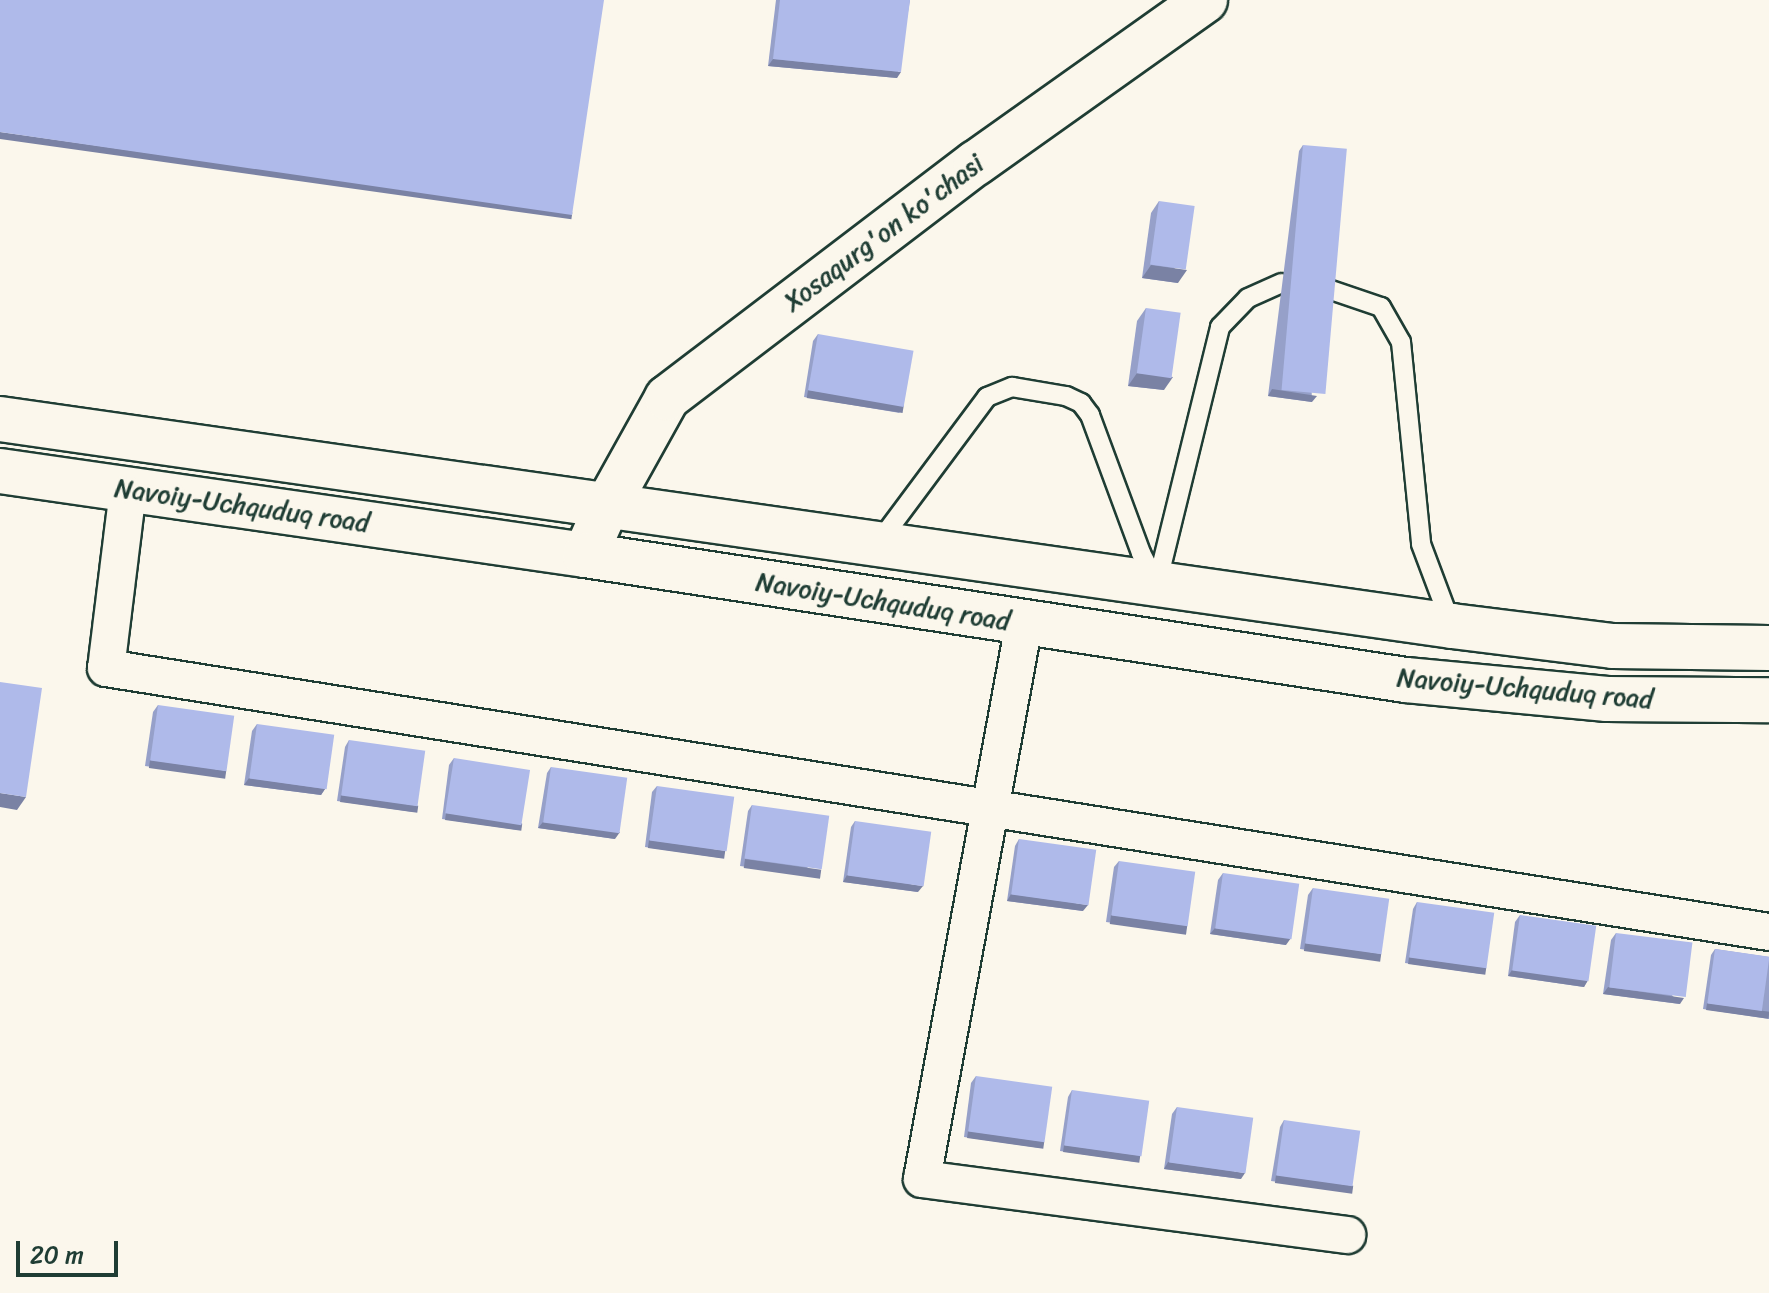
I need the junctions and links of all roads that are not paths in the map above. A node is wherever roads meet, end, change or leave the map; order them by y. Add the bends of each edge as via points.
1 (1205, 0) edge
2 (1282, 283) edge
3 (1325, 288) edge
4 (0, 419) edge
5 (0, 471) edge
6 (128, 490) junction
7 (607, 506) junction
8 (878, 544) junction
9 (585, 555) junction
10 (1157, 584) junction
11 (1024, 624) junction
12 (1452, 626) junction
13 (1769, 648) edge
14 (1769, 700) edge
15 (989, 808) junction
16 (1769, 932) edge
17 (1347, 1235) dead end

1 - 7 main road, Xosaqurg'on ko'chasi via 976,163 667,398
2 - 10 lane via 1248,298 1220,327
3 - 12 lane via 1381,307 1401,342 1421,544
4 - 7 main road, Navoiy-Uchquduq road
5 - 6 main road, Navoiy-Uchquduq road
6 - 9 main road, Navoiy-Uchquduq road
6 - 15 street via 106,668
7 - 8 main road, Navoiy-Uchquduq road
7 - 9 main road, Xosaqurg'on ko'chasi
8 - 10 main road, Navoiy-Uchquduq road
8 - 10 lane via 987,397 1012,387 1066,396 1090,415
9 - 11 main road, Navoiy-Uchquduq road
10 - 12 main road, Navoiy-Uchquduq road
11 - 14 main road, Navoiy-Uchquduq road via 1406,680 1607,699
11 - 15 street
12 - 13 main road, Navoiy-Uchquduq road via 1613,646
15 - 16 street
15 - 17 street via 922,1179

